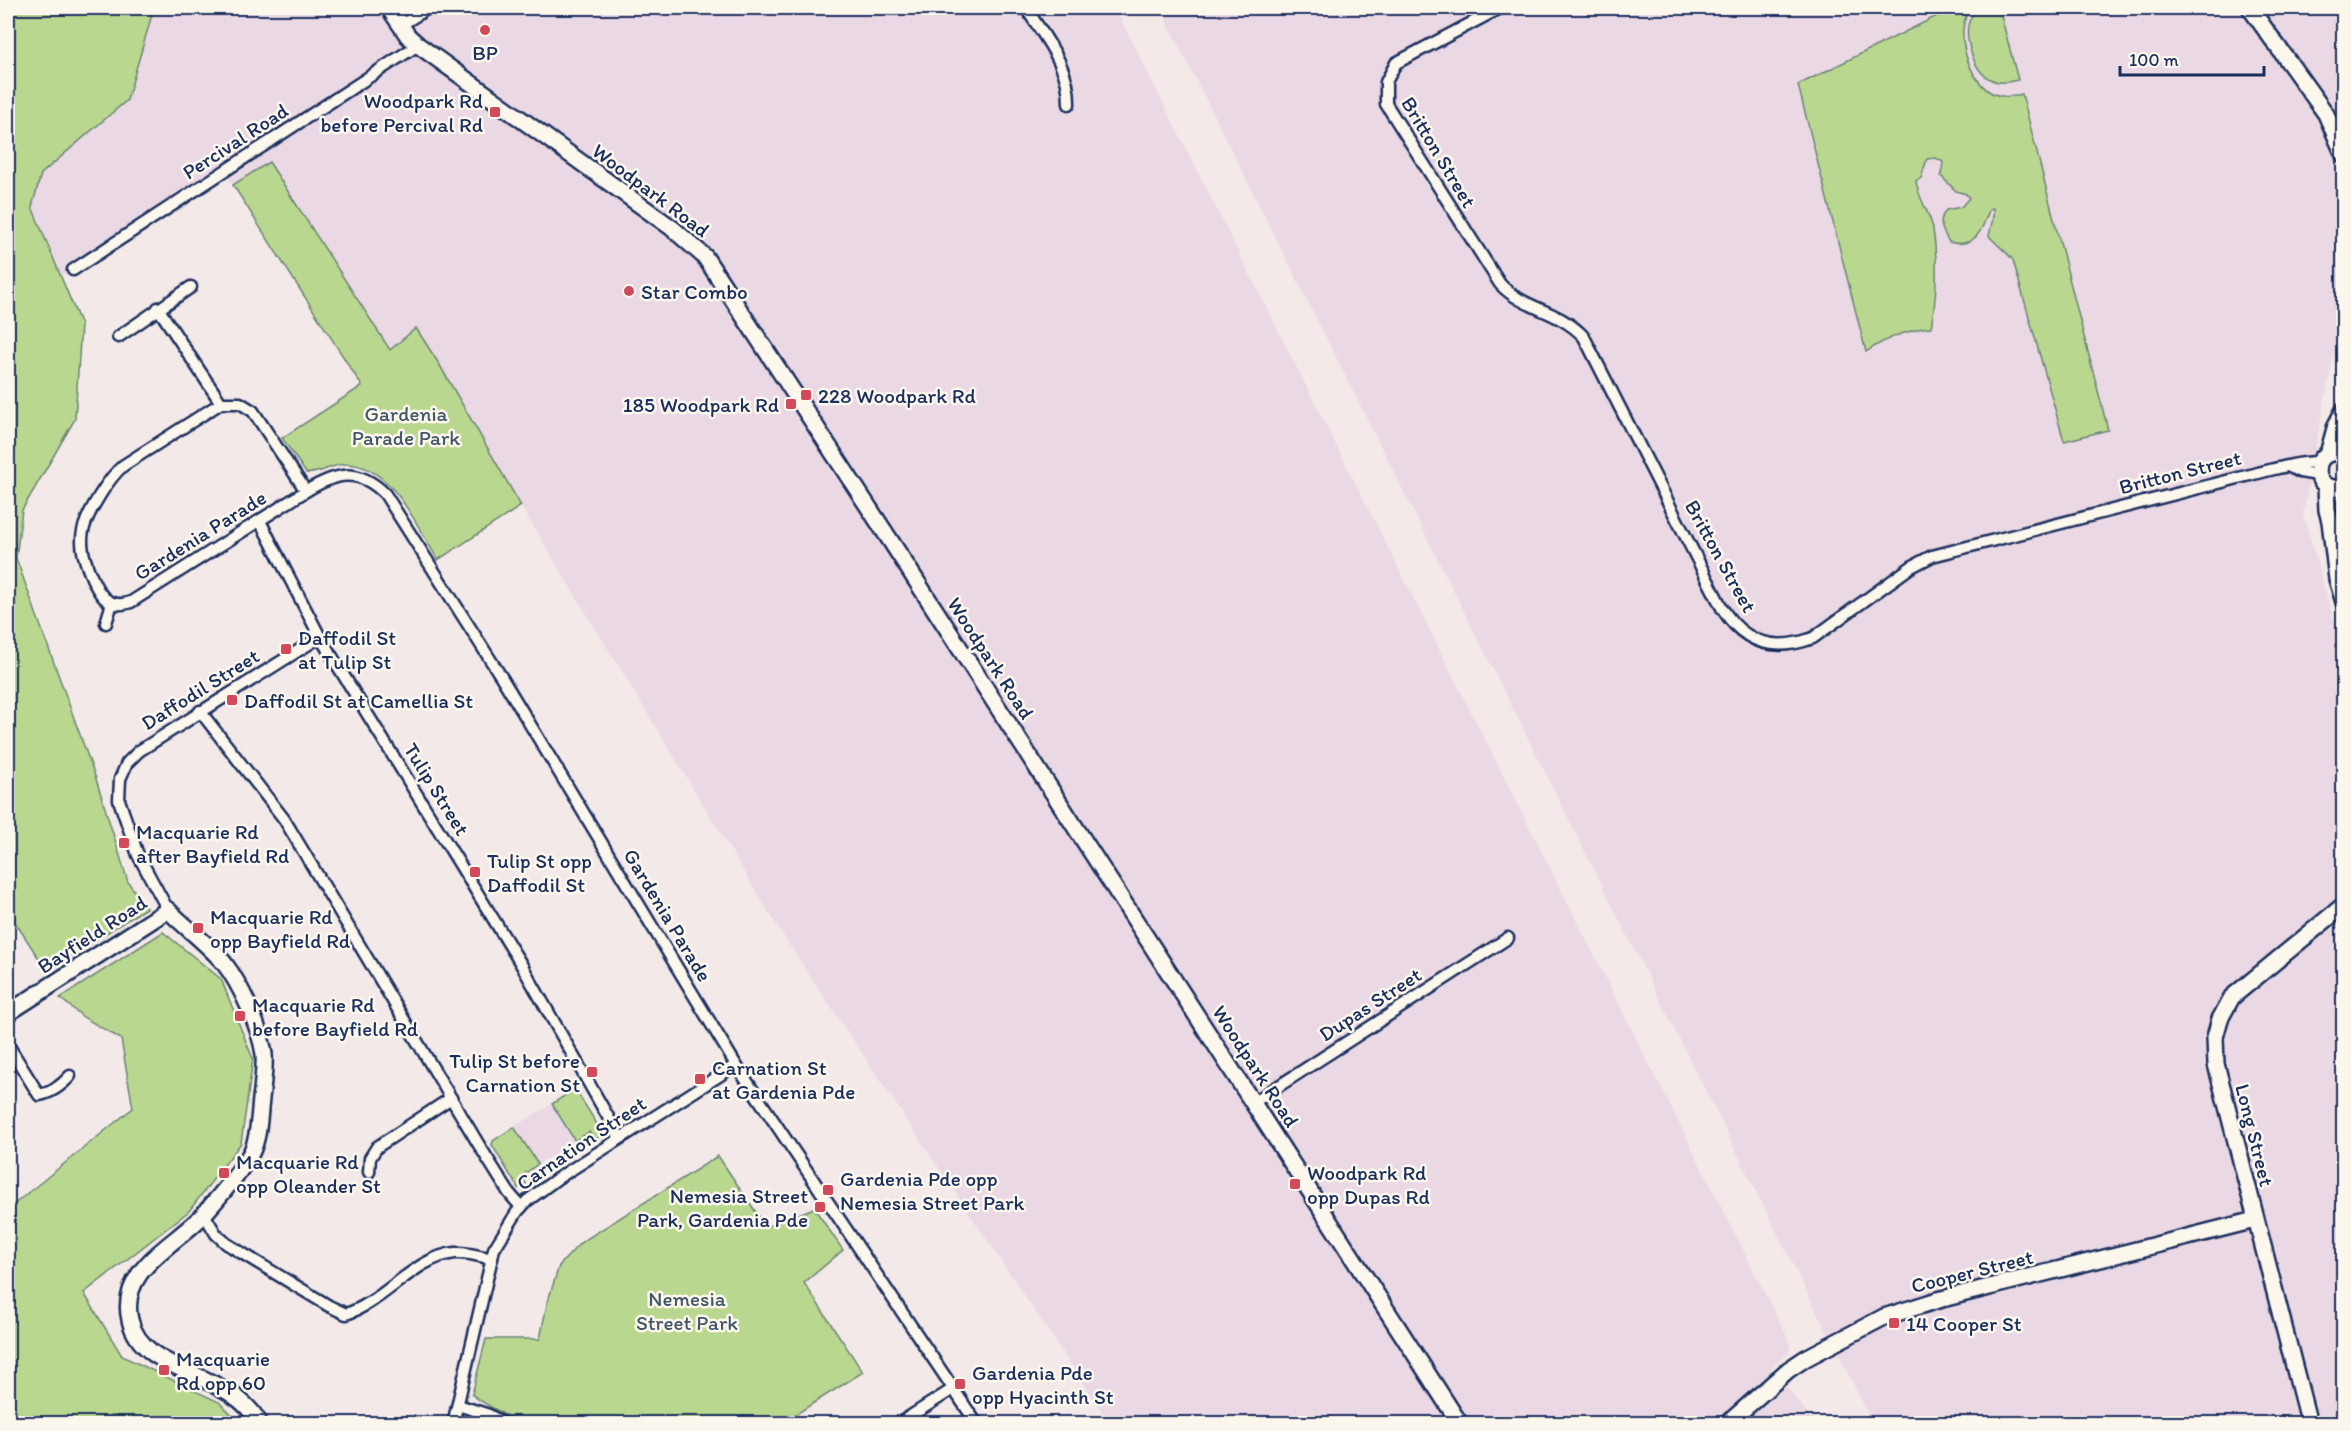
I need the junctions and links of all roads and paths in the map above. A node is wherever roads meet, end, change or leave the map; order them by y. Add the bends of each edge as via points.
1 (389, 8) edge
2 (428, 8) edge
3 (1026, 8) edge
4 (1500, 8) edge
5 (2250, 8) edge
6 (401, 25) junction
7 (418, 45) junction
8 (1069, 104) dead end
9 (2343, 155) edge
10 (73, 270) dead end
11 (191, 287) dead end
12 (158, 308) junction
13 (118, 337) dead end
14 (221, 403) junction
15 (2343, 417) edge
16 (2343, 455) edge
17 (2323, 469) junction
18 (2343, 487) edge
19 (306, 491) junction
20 (260, 521) junction
21 (2330, 521) junction
22 (2343, 602) edge
23 (112, 603) junction
24 (106, 623) dead end
25 (320, 637) junction
26 (200, 711) junction
27 (2343, 905) edge
28 (168, 910) junction
29 (1508, 938) dead end
30 (8, 1013) edge
31 (8, 1045) edge
32 (736, 1065) junction
33 (70, 1076) dead end
34 (451, 1098) junction
35 (1254, 1102) junction
36 (620, 1138) junction
37 (369, 1172) dead end
38 (521, 1207) junction
39 (204, 1214) junction
40 (2255, 1220) junction
41 (492, 1259) junction
42 (953, 1389) junction
43 (458, 1405) junction
44 (260, 1424) edge
45 (453, 1424) edge
46 (504, 1424) edge
47 (898, 1424) edge
48 (976, 1424) edge
49 (1460, 1424) edge
50 (1727, 1424) edge
51 (2308, 1424) edge

1 - 6 street, Woodpark Road
2 - 6 street
3 - 8 street via 1067,77
4 - 17 street, Britton Street via 1396,63 1383,81 1390,114 1495,278 1512,296 1561,317 1584,337 1722,608 1735,626 1755,639 1779,645 1813,638 1906,570 1932,556 2254,474 2290,467 2300,472
5 - 9 street via 2326,114
6 - 7 street, Woodpark Road
7 - 10 street, Percival Road
7 - 35 street, Woodpark Road via 672,228 705,257
11 - 12 street
12 - 13 street
12 - 14 street
14 - 19 street via 240,403 253,411
14 - 23 street via 118,470 88,516 82,535 84,557 96,590
15 - 17 street via 2336,425
16 - 17 street via 2334,453
17 - 18 street via 2332,488
17 - 21 street
18 - 21 street
19 - 20 street, Gardenia Parade
19 - 32 street, Gardenia Parade via 327,478 347,475 366,480 385,494 502,678
20 - 23 street, Gardenia Parade via 131,602
20 - 25 street, Tulip Street
21 - 22 street
23 - 24 street
25 - 26 street, Daffodil Street
25 - 36 street, Tulip Street via 521,964
26 - 28 street, Daffodil Street via 134,755 118,788 135,848
26 - 34 street via 284,819
27 - 40 street, Long Street via 2247,982 2232,997 2220,1019 2215,1037 2216,1064
28 - 30 street, Bayfield Road
28 - 39 street via 224,963 245,999 264,1054 252,1151
29 - 35 street, Dupas Street
31 - 33 street via 39,1095 50,1093
32 - 36 street, Carnation Street
32 - 42 street, Gardenia Parade
34 - 37 street via 377,1147 370,1158
34 - 38 street
35 - 49 street, Woodpark Road
36 - 38 street, Carnation Street
38 - 41 street, Carnation Street via 503,1231
39 - 41 street via 227,1244 346,1314 438,1257 455,1253
39 - 44 street via 139,1273 130,1294 129,1316 146,1350 235,1394
40 - 50 street, Cooper Street via 1905,1310 1872,1322 1788,1370
40 - 51 street, Long Street
41 - 43 street, Carnation Street
42 - 47 street
42 - 48 street, Gardenia Parade
43 - 45 street, Carnation Street
43 - 46 street

